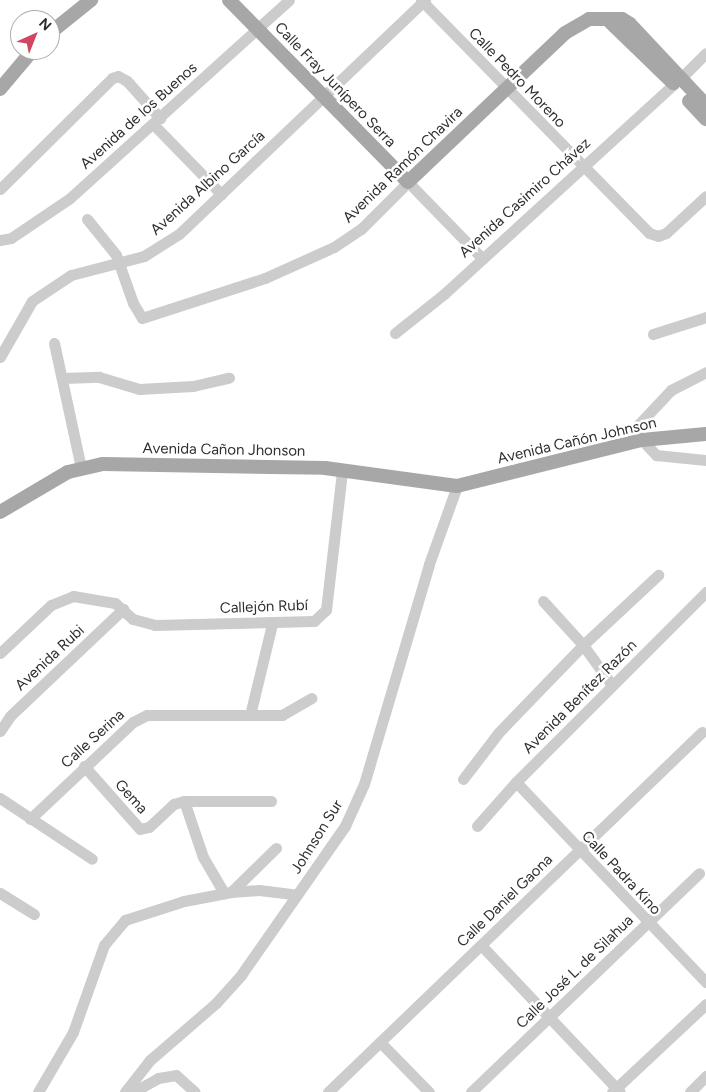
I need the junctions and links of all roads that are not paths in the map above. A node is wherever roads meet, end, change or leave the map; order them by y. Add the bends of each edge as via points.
1 (91, 0) edge
2 (229, 0) edge
3 (289, 0) edge
4 (423, 1) edge
5 (60, 24) edge
6 (257, 29) junction
7 (706, 54) edge
8 (25, 60) edge
9 (677, 81) junction
10 (0, 89) edge
11 (505, 90) junction
12 (323, 96) junction
13 (706, 105) edge
14 (706, 119) edge
15 (156, 121) junction
16 (582, 165) junction
17 (408, 182) junction
18 (0, 189) edge
19 (221, 194) junction
20 (706, 196) edge
21 (87, 219) dead end
22 (0, 240) edge
23 (481, 257) junction
24 (120, 263) junction
25 (706, 316) edge
26 (395, 333) dead end
27 (653, 334) dead end
28 (54, 343) dead end
29 (0, 357) edge
30 (706, 372) edge
31 (63, 378) junction
32 (229, 378) dead end
33 (706, 434) edge
34 (642, 440) junction
35 (626, 444) junction
36 (706, 460) edge
37 (81, 468) junction
38 (342, 471) junction
39 (457, 486) junction
40 (0, 512) edge
41 (658, 575) dead end
42 (706, 592) edge
43 (542, 602) dead end
44 (123, 609) junction
45 (272, 624) junction
46 (583, 645) junction
47 (0, 653) edge
48 (612, 685) junction
49 (312, 698) dead end
50 (250, 715) junction
51 (0, 731) edge
52 (702, 732) dead end
53 (84, 766) junction
54 (462, 779) dead end
55 (516, 782) junction
56 (0, 798) edge
57 (184, 801) junction
58 (271, 801) dead end
59 (30, 819) junction
60 (477, 826) dead end
61 (276, 848) dead end
62 (579, 852) junction
63 (92, 859) dead end
64 (699, 873) dead end
65 (227, 892) junction
66 (0, 893) edge
67 (297, 895) junction
68 (34, 914) dead end
69 (647, 924) junction
70 (481, 945) junction
71 (706, 982) edge
72 (706, 1004) edge
73 (549, 1018) junction
74 (380, 1042) junction
75 (706, 1076) edge
76 (616, 1091) edge
77 (38, 1092) edge
78 (124, 1092) edge
79 (133, 1092) edge
80 (195, 1092) edge
81 (328, 1092) edge
82 (428, 1092) edge
83 (471, 1092) edge
84 (690, 1092) edge

1 - 5 main road
2 - 6 main road, Calle Fray Junípero Serra
3 - 6 street, Avenida de los Buenos
4 - 11 street, Calle Pedro Moreno
4 - 12 street, Avenida Albino García
6 - 12 main road, Calle Fray Junípero Serra
6 - 15 street, Avenida de los Buenos
7 - 9 street, Avenida Casimiro Chávez
8 - 10 main road
9 - 11 main road, Avenida Ramón Chavira via 630,24 622,19 594,17 571,28
9 - 13 main road
9 - 14 main road
9 - 16 street, Avenida Casimiro Chávez
11 - 16 street, Calle Pedro Moreno
11 - 17 main road, Avenida Ramón Chavira
12 - 17 main road, Calle Fray Junípero Serra
12 - 19 street, Avenida Albino García
15 - 18 street via 126,81 118,76 112,78
15 - 19 street
15 - 22 street, Avenida de los Buenos via 70,198 11,238
16 - 20 street, Calle Pedro Moreno via 649,233 658,236 666,233
16 - 23 street, Avenida Casimiro Chávez
17 - 23 street, Calle Fray Junípero Serra
17 - 24 street, Avenida Ramón Chavira via 361,229 334,247 266,278 154,316 139,316
19 - 24 street, Avenida Albino García via 159,248
21 - 24 street via 107,241
23 - 26 street, Avenida Casimiro Chávez via 444,294
24 - 29 street, Avenida Albino García via 82,271 40,295 25,311
25 - 27 street
28 - 31 street
30 - 35 street via 671,390 638,424
31 - 32 street via 98,377 130,388 147,389 193,386
31 - 37 street
33 - 34 main road, Avenida Cañón Johnson
34 - 35 main road, Avenida Cañón Johnson
34 - 36 street via 656,455
35 - 39 main road, Avenida Cañón Johnson
37 - 38 main road, Avenida Cañon Jhonson via 103,464 280,466
37 - 40 main road, Avenida Cañon Jhonson
38 - 39 main road, Avenida Cañon Jhonson
38 - 45 street, Callejón Rubí via 326,610 314,622
39 - 67 street, Johnson Sur via 429,564 364,784 345,826
41 - 46 street
42 - 48 street, Avenida Benítez Razón
43 - 46 street
44 - 45 street, Callejón Rubí via 133,619 155,625
44 - 47 street, Callejón Rubí via 112,602 66,597 51,605
44 - 51 street, Avenida Rubi via 10,716
45 - 50 street
46 - 48 street
46 - 54 street via 499,732
48 - 55 street, Avenida Benítez Razón
49 - 50 street, Calle Serina via 288,714
50 - 53 street, Calle Serina via 147,715 132,722
52 - 62 street, Calle Daniel Gaona
53 - 57 street, Gema via 140,829 149,827 174,804
53 - 59 street, Calle Serina
55 - 60 street, Avenida Benítez Razón
55 - 62 street, Calle Padra Kino
56 - 59 street
57 - 58 street
57 - 65 street via 203,857
59 - 63 street
61 - 65 street
62 - 69 street, Calle Padra Kino
62 - 70 street, Calle Daniel Gaona
64 - 69 street, Calle José L. de Silahua
65 - 67 street via 259,890
65 - 77 street via 135,915 116,927 101,952 73,1032
66 - 68 street
67 - 78 street, Johnson Sur via 241,975 216,1003 150,1060
69 - 71 street, Calle Padra Kino
69 - 73 street, Calle José L. de Silahua
70 - 73 street
70 - 74 street, Calle Daniel Gaona
72 - 76 street
73 - 76 street
73 - 83 street, Calle José L. de Silahua
74 - 81 street, Calle Daniel Gaona
74 - 82 street
75 - 84 street
79 - 80 street via 158,1078 176,1075

